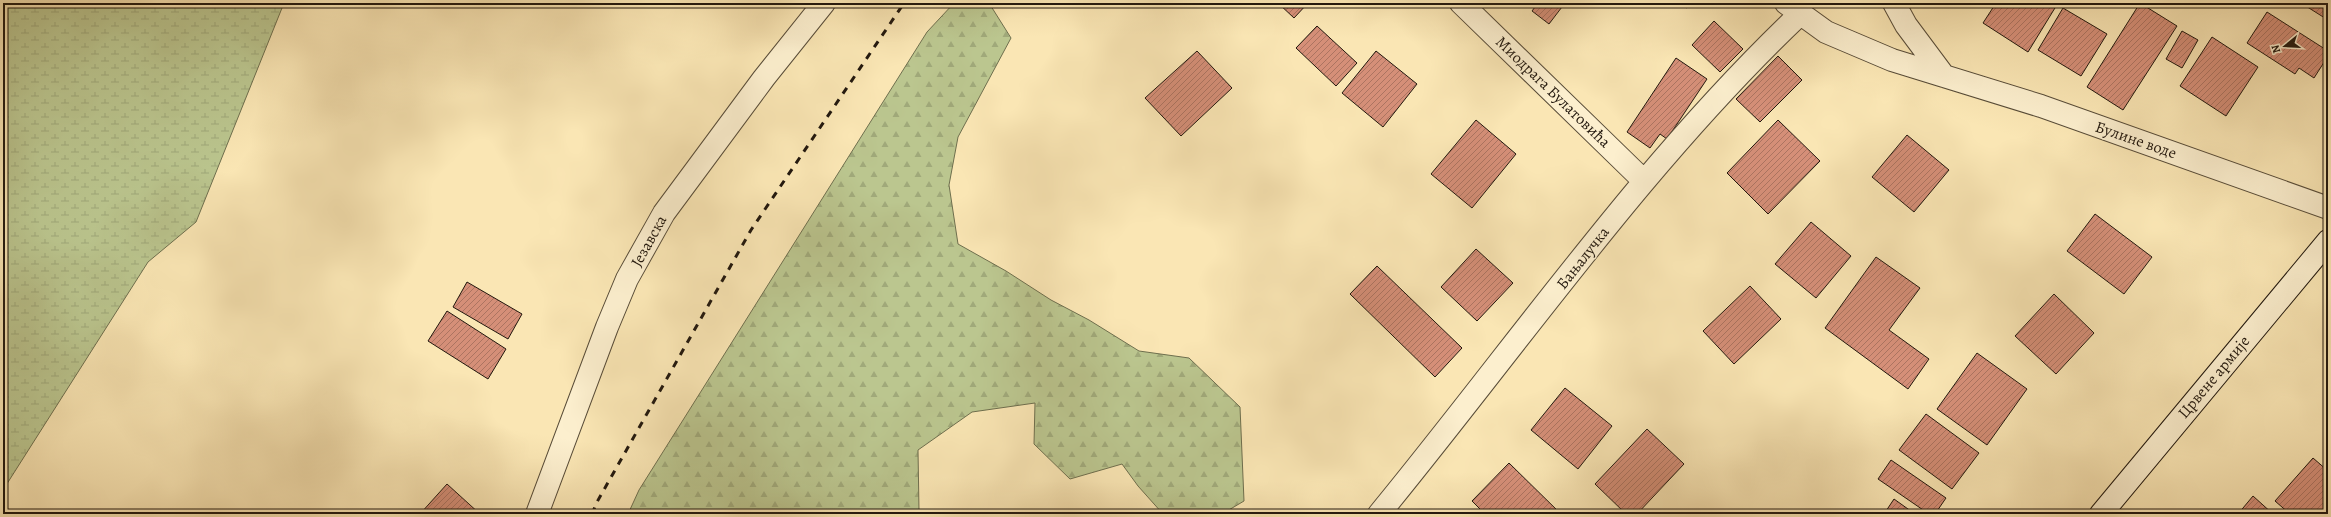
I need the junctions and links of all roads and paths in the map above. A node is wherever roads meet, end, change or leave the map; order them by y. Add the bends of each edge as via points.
1 (824, 3) edge
2 (1461, 3) edge
3 (1894, 3) edge
4 (1793, 8) edge
5 (1944, 76) junction
6 (1644, 181) junction
7 (2328, 208) edge
8 (2328, 241) edge
9 (537, 514) edge
10 (1378, 514) edge
11 (2101, 514) edge

1 - 9 street, Језавска via 764,78 664,213 628,279 607,327
2 - 6 street, Миодрага Булатовића
3 - 5 street via 1906,25
4 - 5 street, Булине воде via 1826,32 1852,44
4 - 6 street, Бањалучка via 1765,47
5 - 7 street, Булине воде via 2041,106
6 - 10 street, Бањалучка
8 - 11 street, Црвене армије

